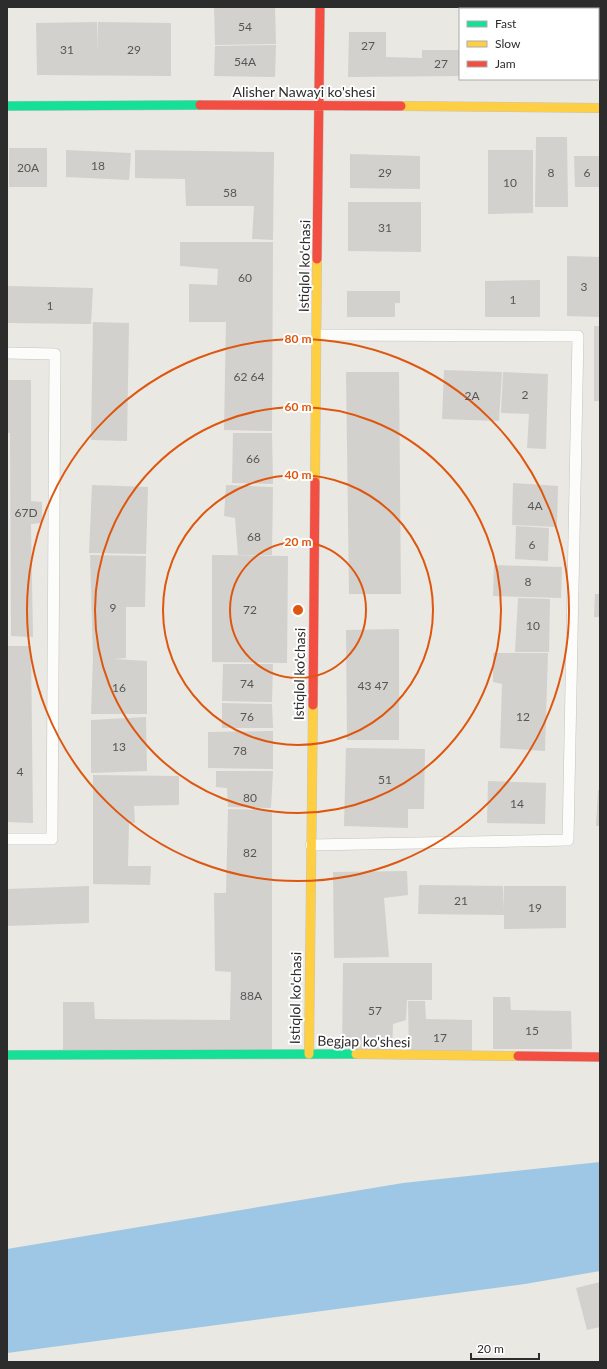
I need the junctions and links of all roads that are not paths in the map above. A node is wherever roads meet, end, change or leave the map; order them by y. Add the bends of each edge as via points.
1 (320, 7) edge
2 (320, 105) junction
3 (7, 106) edge
4 (600, 108) edge
5 (317, 335) junction
6 (7, 353) edge
7 (7, 839) edge
8 (311, 845) junction
9 (7, 1054) edge
10 (309, 1054) junction
11 (600, 1057) edge

1 - 2 street, Istiqlol ko'chasi
2 - 3 street, Alisher Nawayi ko'shesi
2 - 4 street, Alisher Nawayi ko'shesi
2 - 5 street, Istiqlol ko'chasi
5 - 8 street, Istiqlol ko'chasi
5 - 8 lane via 578,336 568,840
6 - 7 lane via 56,354 52,839
8 - 10 street, Istiqlol ko'chasi
9 - 10 street, Begjap ko'shesi
10 - 11 street, Begjap ko'shesi

